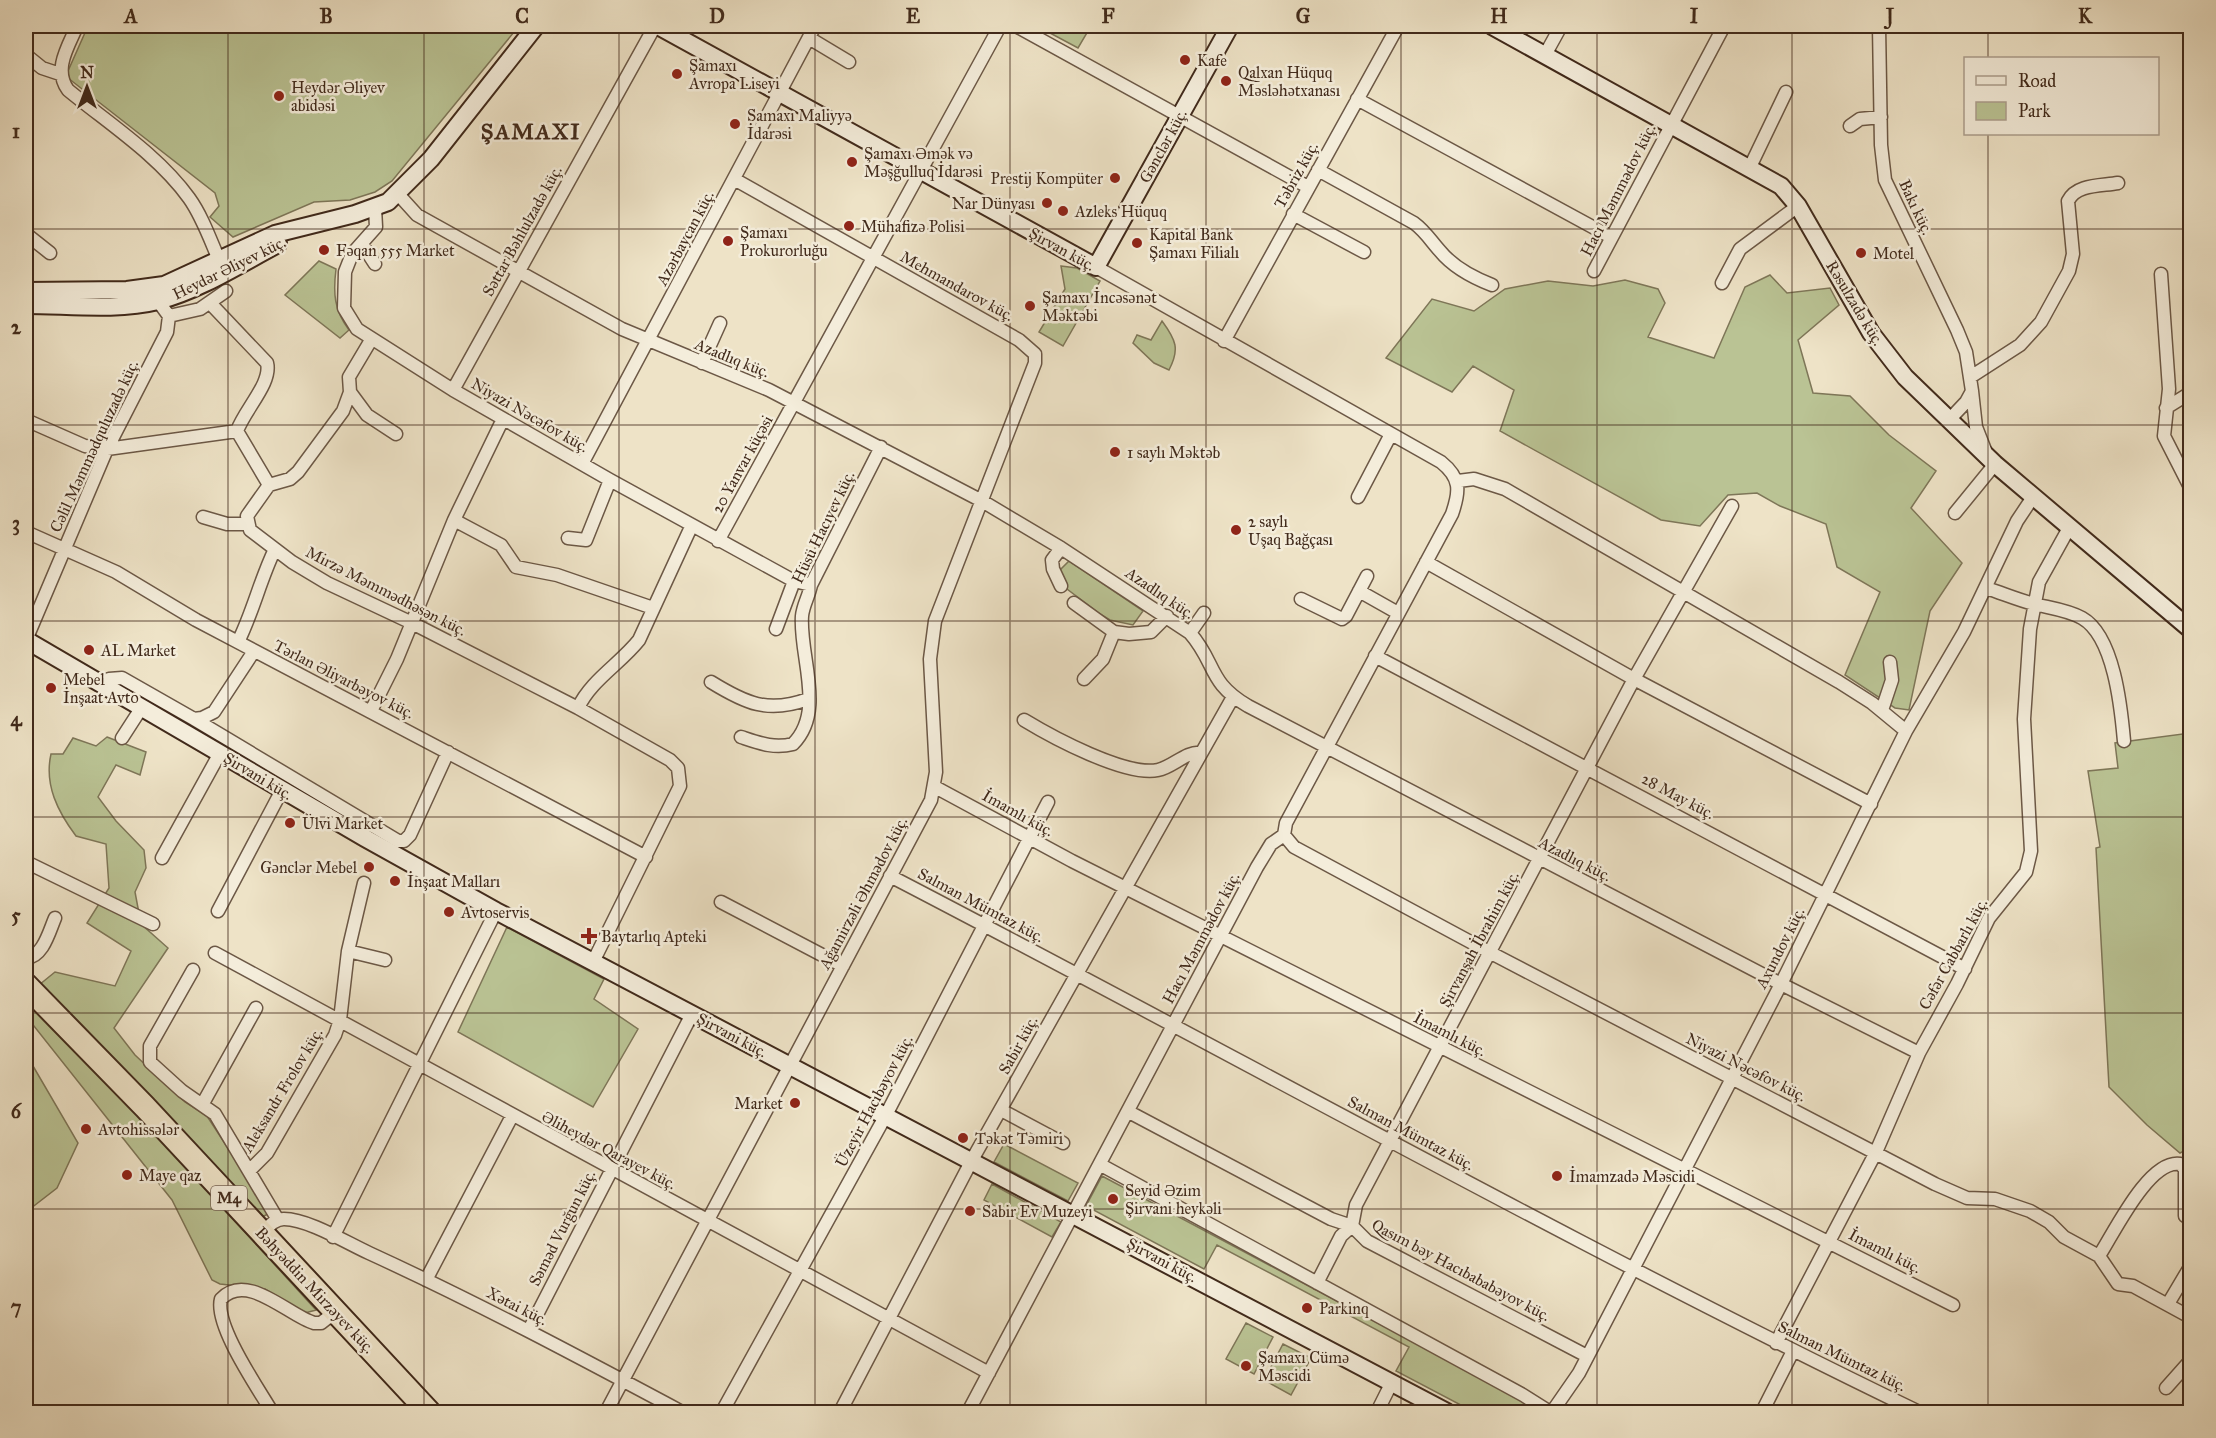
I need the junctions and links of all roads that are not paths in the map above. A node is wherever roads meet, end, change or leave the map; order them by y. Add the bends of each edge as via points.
1 (77, 26) edge
2 (536, 26) edge
3 (657, 26) edge
4 (815, 26) edge
5 (1000, 26) edge
6 (1016, 26) edge
7 (1230, 26) edge
8 (1398, 26) edge
9 (1492, 26) edge
10 (1561, 26) edge
11 (1724, 26) edge
12 (1879, 26) edge
13 (809, 38) junction
14 (26, 55) edge
15 (1545, 55) junction
16 (849, 62) dead end
17 (60, 74) junction
18 (780, 92) junction
19 (1786, 92) dead end
20 (1357, 99) junction
21 (1179, 116) junction
22 (1881, 117) junction
23 (1670, 123) junction
24 (1850, 126) dead end
25 (1750, 167) junction
26 (921, 170) junction
27 (1318, 170) junction
28 (734, 179) junction
29 (2118, 183) dead end
30 (1308, 188) junction
31 (398, 194) junction
32 (1798, 206) junction
33 (375, 208) junction
34 (1293, 214) junction
35 (322, 222) junction
36 (26, 234) edge
37 (1611, 237) junction
38 (362, 244) junction
39 (1364, 252) dead end
40 (50, 253) dead end
41 (873, 258) junction
42 (219, 260) junction
43 (375, 264) dead end
44 (1096, 267) junction
45 (518, 271) junction
46 (1594, 271) dead end
47 (2161, 274) dead end
48 (1722, 283) dead end
49 (1492, 285) dead end
50 (226, 291) dead end
51 (26, 292) edge
52 (158, 301) junction
53 (210, 303) junction
54 (169, 316) junction
55 (720, 323) dead end
56 (371, 340) junction
57 (1224, 341) junction
58 (648, 342) junction
59 (1035, 354) joint
60 (702, 363) junction
61 (1972, 376) junction
62 (453, 390) junction
63 (1972, 391) junction
64 (350, 392) junction
65 (2190, 393) edge
66 (795, 403) junction
67 (2166, 408) junction
68 (503, 419) junction
69 (26, 420) edge
70 (1949, 420) junction
71 (237, 431) junction
72 (396, 434) dead end
73 (1391, 434) junction
74 (881, 447) junction
75 (107, 449) junction
76 (1991, 460) junction
77 (582, 464) junction
78 (610, 480) junction
79 (1458, 481) junction
80 (269, 485) junction
81 (2190, 487) edge
82 (2033, 497) junction
83 (1358, 498) dead end
84 (982, 501) junction
85 (1732, 506) dead end
86 (1955, 513) dead end
87 (203, 517) dead end
88 (454, 520) junction
89 (246, 524) junction
90 (691, 527) junction
91 (2069, 528) junction
92 (26, 532) edge
93 (568, 538) dead end
94 (718, 541) junction
95 (1060, 548) junction
96 (275, 549) junction
97 (64, 550) junction
98 (1426, 562) junction
99 (1367, 576) dead end
100 (794, 580) junction
101 (812, 585) junction
102 (1061, 586) dead end
103 (1986, 588) junction
104 (1683, 590) junction
105 (1359, 591) junction
106 (1301, 599) dead end
107 (1074, 603) dead end
108 (2033, 604) junction
109 (653, 608) junction
110 (1204, 613) dead end
111 (1398, 613) junction
112 (1167, 616) junction
113 (412, 623) junction
114 (776, 628) dead end
115 (2190, 629) edge
116 (1114, 632) junction
117 (1190, 633) junction
118 (26, 640) edge
119 (238, 642) junction
120 (254, 651) junction
121 (1375, 656) junction
122 (1890, 662) dead end
123 (1634, 678) junction
124 (1084, 679) dead end
125 (711, 682) dead end
126 (104, 684) junction
127 (1233, 697) junction
128 (808, 699) junction
129 (142, 706) junction
130 (578, 708) junction
131 (1882, 710) junction
132 (371, 711) junction
133 (194, 719) junction
134 (1024, 720) dead end
135 (1906, 731) junction
136 (741, 737) dead end
137 (122, 738) dead end
138 (2124, 741) dead end
139 (1326, 748) junction
140 (448, 752) junction
141 (220, 753) junction
142 (1201, 753) junction
143 (1587, 767) junction
144 (935, 787) junction
145 (282, 790) junction
146 (1048, 802) dead end
147 (1871, 804) junction
148 (1284, 835) junction
149 (1028, 838) junction
150 (646, 857) junction
151 (162, 858) dead end
152 (1539, 859) junction
153 (26, 862) edge
154 (890, 876) junction
155 (364, 882) dead end
156 (1125, 887) junction
157 (1827, 893) junction
158 (721, 902) dead end
159 (218, 911) dead end
160 (496, 911) junction
161 (55, 918) dead end
162 (153, 924) dead end
163 (986, 925) junction
164 (1220, 936) junction
165 (348, 951) junction
166 (215, 953) dead end
167 (1491, 953) junction
168 (26, 958) edge
169 (385, 960) dead end
170 (593, 962) junction
171 (843, 966) junction
172 (1965, 969) junction
173 (193, 970) dead end
174 (1076, 974) junction
175 (1780, 984) junction
176 (26, 985) edge
177 (256, 1008) dead end
178 (692, 1014) junction
179 (340, 1020) junction
180 (1172, 1027) junction
181 (1440, 1048) junction
182 (1919, 1053) junction
183 (420, 1064) junction
184 (790, 1065) junction
185 (1732, 1078) junction
186 (202, 1105) junction
187 (1001, 1110) junction
188 (1129, 1112) junction
189 (886, 1115) junction
190 (512, 1116) junction
191 (1391, 1140) junction
192 (1063, 1143) dead end
193 (1876, 1152) junction
194 (972, 1160) junction
195 (1101, 1165) junction
196 (611, 1168) junction
197 (249, 1171) junction
198 (1684, 1171) junction
199 (2188, 1196) edge
200 (1074, 1214) junction
201 (2185, 1216) dead end
202 (708, 1221) junction
203 (270, 1226) junction
204 (1352, 1226) junction
205 (333, 1237) junction
206 (1830, 1242) junction
207 (2098, 1256) junction
208 (2190, 1267) edge
209 (1633, 1269) junction
210 (800, 1271) junction
211 (426, 1280) junction
212 (1317, 1283) junction
213 (2168, 1304) junction
214 (1953, 1305) dead end
215 (335, 1312) junction
216 (2190, 1317) edge
217 (888, 1319) junction
218 (529, 1330) junction
219 (1776, 1343) junction
220 (1792, 1352) junction
221 (1587, 1356) junction
222 (2190, 1360) edge
223 (989, 1372) junction
224 (623, 1381) junction
225 (1392, 1382) junction
226 (2166, 1388) dead end
227 (1379, 1412) edge
228 (272, 1413) edge
229 (429, 1413) edge
230 (606, 1413) edge
231 (682, 1413) edge
232 (723, 1413) edge
233 (840, 1413) edge
234 (968, 1413) edge
235 (1448, 1413) edge
236 (1551, 1413) edge
237 (1762, 1413) edge
238 (1918, 1413) edge

1 - 17 street
2 - 31 street via 457,127
3 - 18 street, Şirvan küç.
3 - 45 street, Səttar Bəhlulzadə küç.
4 - 13 street, Azərbaycan küç.
5 - 26 street, 20 Yanvar küçəsi
6 - 21 street
7 - 21 street, Gənclər küç.
8 - 20 street, Təbriz küç.
9 - 15 street, Rəsulzadə küç.
10 - 15 street
11 - 23 street, Hacı Məmmədov küç.
12 - 22 street, Bakı küç.
13 - 16 street
13 - 18 street, Azərbaycan küç.
14 - 17 street via 42,68
15 - 23 street, Rəsulzadə küç.
17 - 42 street via 68,90 180,187 199,214
18 - 26 street, Şirvan küç.
18 - 28 street, Azərbaycan küç.
19 - 25 street
20 - 27 street, Təbriz küç.
20 - 37 street
21 - 30 street
21 - 44 street, Gənclər küç.
22 - 24 street via 1860,119
22 - 61 street, Bakı küç. via 1885,180 1957,330
23 - 25 street, Rəsulzadə küç.
23 - 37 street, Hacı Məmmədov küç.
25 - 32 street, Rəsulzadə küç. via 1781,186
26 - 41 street, 20 Yanvar küçəsi
26 - 44 street, Şirvan küç.
27 - 30 street, Təbriz küç.
27 - 49 street via 1414,222 1441,253 1464,271
28 - 41 street, Mehmandarov küç.
28 - 58 street, Azərbaycan küç.
29 - 61 street via 2077,190 2072,195 2068,201 2073,254 2069,271 2041,322 2020,345
30 - 34 street, Təbriz küç.
31 - 33 street
31 - 45 street, Azadlıq küç. via 417,215
32 - 48 street via 1740,249
32 - 70 street, Rəsulzadə küç. via 1871,333 1889,358
33 - 35 street
33 - 38 street, Niyazi Nəcəfov küç. via 376,227
34 - 39 street
34 - 57 street, Təbriz küç.
35 - 42 street via 275,234
35 - 52 street, Heydər Əliyev küç. via 195,287
36 - 40 street
37 - 46 street, Hacı Məmmədov küç.
38 - 43 street
38 - 56 street, Niyazi Nəcəfov küç. via 346,265 342,299 348,318
41 - 59 street, Mehmandarov küç. via 1018,340
41 - 66 street, 20 Yanvar küçəsi
42 - 51 street via 149,288
44 - 57 street, Şirvan küç.
45 - 58 street, Azadlıq küç.
45 - 62 street, Səttar Bəhlulzadə küç.
47 - 67 street via 2168,376
50 - 53 street
51 - 52 street, Heydər Əliyev küç. via 120,305
52 - 54 street
53 - 54 street
53 - 71 street via 267,363 269,372 267,382 252,400
54 - 75 street, Cəlil Məmmədquluzadə küç. via 166,332
55 - 60 street
56 - 62 street, Niyazi Nəcəfov küç.
56 - 64 street via 349,377
57 - 73 street, Şirvan küç.
58 - 60 street, Azadlıq küç.
58 - 77 street, Azərbaycan küç.
59 - 84 street, Ağamirzəli Əhmədov küç. via 1030,382
60 - 66 street, Azadlıq küç.
61 - 63 street, Bakı küç.
62 - 68 street, Niyazi Nəcəfov küç.
63 - 70 street
63 - 76 street, Bakı küç. via 1976,427
64 - 72 street via 368,416
64 - 80 street via 343,411 298,472 290,479
65 - 67 street
66 - 74 street, Azadlıq küç.
66 - 94 street, 20 Yanvar küçəsi
67 - 81 street via 2164,436
68 - 77 street, Niyazi Nəcəfov küç.
68 - 88 street
69 - 75 street via 85,446
70 - 76 street, Rəsulzadə küç.
71 - 75 street
71 - 80 street
73 - 79 street, Şirvan küç. via 1441,462
73 - 83 street
74 - 84 street, Azadlıq küç.
74 - 101 street, Hüsü Hacıyev küç.
75 - 97 street, Cəlil Məmmədquluzadə küç.
76 - 82 street, Rəsulzadə küç.
76 - 86 street
77 - 78 street, Niyazi Nəcəfov küç.
78 - 90 street, Niyazi Nəcəfov küç.
78 - 93 street via 586,540
79 - 98 street, Hacı Məmmədov küç. via 1452,514
79 - 104 street via 1474,479 1505,489
80 - 89 street via 250,510
82 - 91 street, Rəsulzadə küç.
82 - 103 street, Axundov küç. via 2017,521
84 - 95 street, Azadlıq küç.
84 - 144 street, Ağamirzəli Əhmədov küç. via 932,634
85 - 104 street, Şirvanşah İbrahim küç.
87 - 89 street via 227,524
88 - 109 street via 501,545 516,567 557,575
88 - 113 street
89 - 96 street, Mirzə Məmmədhəsən küç.
90 - 94 street, Niyazi Nəcəfov küç.
90 - 109 street
91 - 108 street, Cəfər Cabbarlı küç. via 2046,567
91 - 115 street, Rəsulzadə küç.
92 - 97 street, Tərlan Əliyarbəyov küç.
94 - 100 street, Niyazi Nəcəfov küç.
95 - 102 street via 1052,560
95 - 112 street, Azadlıq küç.
96 - 113 street, Mirzə Məmmədhəsən küç. via 327,583
96 - 119 street
97 - 118 street, Cəlil Məmmədquluzadə küç.
97 - 119 street, Tərlan Əliyarbəyov küç. via 116,572
98 - 111 street, Hacı Məmmədov küç.
98 - 123 street
99 - 105 street
100 - 101 street, Niyazi Nəcəfov küç.
100 - 114 street
101 - 128 street, Hüsü Hacıyev küç. via 802,618
103 - 108 street
103 - 135 street, Axundov küç.
104 - 123 street, Şirvanşah İbrahim küç.
104 - 131 street
105 - 106 street via 1342,619
105 - 111 street
107 - 116 street
108 - 138 street via 2074,614 2098,633 2118,691
108 - 172 street, Cəfər Cabbarlı küç. via 2024,719 2029,863 2022,879 1989,918
109 - 130 street via 639,640 592,687
110 - 117 street
111 - 121 street, Hacı Məmmədov küç.
112 - 116 street via 1150,632
112 - 117 street, Azadlıq küç.
113 - 130 street, Mirzə Məmmədhəsən küç.
113 - 132 street
116 - 124 street via 1103,659
117 - 127 street, Azadlıq küç. via 1218,682
118 - 126 street, Şirvani küç.
119 - 120 street, Tərlan Əliyarbəyov küç.
120 - 132 street, Tərlan Əliyarbəyov küç.
120 - 133 street via 214,712
121 - 139 street, Hacı Məmmədov küç.
121 - 143 street, 28 May küç.
122 - 131 street via 1892,680
123 - 143 street, Şirvanşah İbrahim küç.
123 - 147 street
125 - 128 street via 756,705 791,705
126 - 129 street, Şirvani küç.
126 - 133 street via 115,677 131,681
127 - 139 street, Azadlıq küç.
127 - 142 street, Sabir küç.
128 - 136 street, Hüsü Hacıyev küç. via 804,729 793,744 771,747
129 - 137 street
129 - 141 street, Şirvani küç.
130 - 150 street, Mirzə Məmmədhəsən küç. via 678,768 680,786
131 - 135 street
132 - 140 street, Tərlan Əliyarbəyov küç.
133 - 140 street via 398,841 410,835
134 - 142 street via 1062,742 1143,772
135 - 147 street, Axundov küç.
139 - 148 street, Hacı Məmmədov küç. via 1286,823
139 - 152 street, Azadlıq küç.
140 - 150 street, Tərlan Əliyarbəyov küç.
141 - 145 street, Şirvani küç.
141 - 151 street
142 - 156 street, Sabir küç.
143 - 152 street, Şirvanşah İbrahim küç.
143 - 157 street, 28 May küç.
144 - 149 street, İmamlı küç.
144 - 154 street, Ağamirzəli Əhmədov küç.
145 - 159 street
145 - 160 street, Şirvani küç.
146 - 149 street, Üzeyir Hacıbəyov küç.
147 - 157 street, Axundov küç.
148 - 164 street, Hacı Məmmədov küç. via 1264,854
148 - 167 street, Niyazi Nəcəfov küç. via 1294,847
149 - 156 street, İmamlı küç.
149 - 163 street, Üzeyir Hacıbəyov küç.
150 - 170 street
152 - 167 street, Şirvanşah İbrahim küç.
152 - 175 street, Azadlıq küç.
153 - 162 street
154 - 163 street, Salman Mümtaz küç.
154 - 171 street, Ağamirzəli Əhmədov küç.
155 - 165 street, Aleksandr Frolov küç.
156 - 164 street, İmamlı küç.
156 - 174 street, Sabir küç.
157 - 172 street, 28 May küç.
157 - 175 street, Axundov küç.
158 - 171 street
160 - 170 street, Şirvani küç.
160 - 183 street
161 - 168 street via 40,951
163 - 174 street, Salman Mümtaz küç.
163 - 189 street, Üzeyir Hacıbəyov küç.
164 - 180 street, Hacı Məmmədov küç.
164 - 181 street, İmamlı küç.
165 - 169 street
165 - 179 street, Aleksandr Frolov küç.
166 - 179 street, Əliheydər Qarayev küç.
167 - 181 street, Şirvanşah İbrahim küç.
167 - 185 street, Niyazi Nəcəfov küç.
170 - 178 street, Şirvani küç.
171 - 184 street, Ağamirzəli Əhmədov küç.
172 - 182 street, Cəfər Cabbarlı küç.
173 - 186 street via 148,1054 155,1069
174 - 180 street, Salman Mümtaz küç.
174 - 187 street, Sabir küç.
175 - 182 street, Azadlıq küç.
175 - 185 street, Axundov küç.
176 - 203 highway, Bəhyəddin Mirzəyev küç. / M4 via 145,1107
177 - 186 street
178 - 184 street, Şirvani küç.
178 - 196 street, Səməd Vurğun küç.
179 - 183 street, Əliheydər Qarayev küç.
179 - 197 street, Aleksandr Frolov küç. via 328,1049 267,1153
180 - 188 street, Hacı Məmmədov küç.
180 - 191 street, Salman Mümtaz küç.
181 - 191 street, Şirvanşah İbrahim küç.
181 - 198 street, İmamlı küç.
182 - 193 street, Cəfər Cabbarlı küç.
183 - 190 street, Əliheydər Qarayev küç.
183 - 205 street
184 - 189 street, Şirvani küç.
184 - 202 street, Ağamirzəli Əhmədov küç.
185 - 193 street, Niyazi Nəcəfov küç.
185 - 198 street, Axundov küç.
186 - 197 street via 215,1114
187 - 192 street
187 - 194 street, Sabir küç.
188 - 195 street, Hacı Məmmədov küç.
188 - 204 street, Qasım bəy Hacıbababəyov küç. via 1331,1219
189 - 194 street, Şirvani küç.
189 - 210 street, Üzeyir Hacıbəyov küç.
190 - 196 street, Əliheydər Qarayev küç.
190 - 211 street
191 - 204 street, Şirvanşah İbrahim küç. via 1356,1205
191 - 209 street, Salman Mümtaz küç.
193 - 206 street, Cəfər Cabbarlı küç.
193 - 207 street, Niyazi Nəcəfov küç. via 1957,1195 2010,1203 2030,1211
194 - 200 street, Şirvani küç.
194 - 217 street, Sabir küç.
195 - 200 street, Hacı Məmmədov küç.
195 - 212 street
196 - 202 street, Əliheydər Qarayev küç.
196 - 218 street, Səməd Vurğun küç.
197 - 203 street
198 - 206 street, İmamlı küç.
198 - 209 street, Axundov küç.
199 - 201 street
199 - 207 street via 2187,1175 2180,1164 2166,1165 2154,1173
200 - 223 street, Hacı Məmmədov küç.
200 - 225 street, Şirvani küç.
202 - 210 street, Əliheydər Qarayev küç.
202 - 224 street, Ağamirzəli Əhmədov küç.
203 - 205 street, Xətai küç. via 298,1222
203 - 215 highway, Bəhyəddin Mirzəyev küç. / M4
204 - 212 street via 1341,1236
204 - 221 street, Qasım bəy Hacıbababəyov küç. via 1367,1241
205 - 211 street, Xətai küç.
206 - 214 street, İmamlı küç.
206 - 219 street, Cəfər Cabbarlı küç.
207 - 213 street, Niyazi Nəcəfov küç. via 2118,1284 2133,1286
208 - 213 street
209 - 219 street, Salman Mümtaz küç.
209 - 221 street, Axundov küç.
210 - 217 street, Əliheydər Qarayev küç.
210 - 232 street, Üzeyir Hacıbəyov küç.
211 - 218 street, Xətai küç.
212 - 236 street
213 - 216 street, Niyazi Nəcəfov küç.
215 - 228 street via 321,1323 314,1323 252,1292 233,1291 221,1299 221,1313 229,1335
215 - 229 highway, Bəhyəddin Mirzəyev küç. / M4
217 - 223 street, Əliheydər Qarayev küç.
217 - 233 street, Sabir küç.
218 - 224 street, Xətai küç.
219 - 220 street, Salman Mümtaz küç.
220 - 237 street
220 - 238 street, Salman Mümtaz küç.
221 - 236 street, Axundov küç.
222 - 226 street
223 - 234 street, Hacı Məmmədov küç.
224 - 230 street, Ağamirzəli Əhmədov küç.
224 - 231 street, Xətai küç.
225 - 227 street
225 - 235 street, Şirvani küç.

